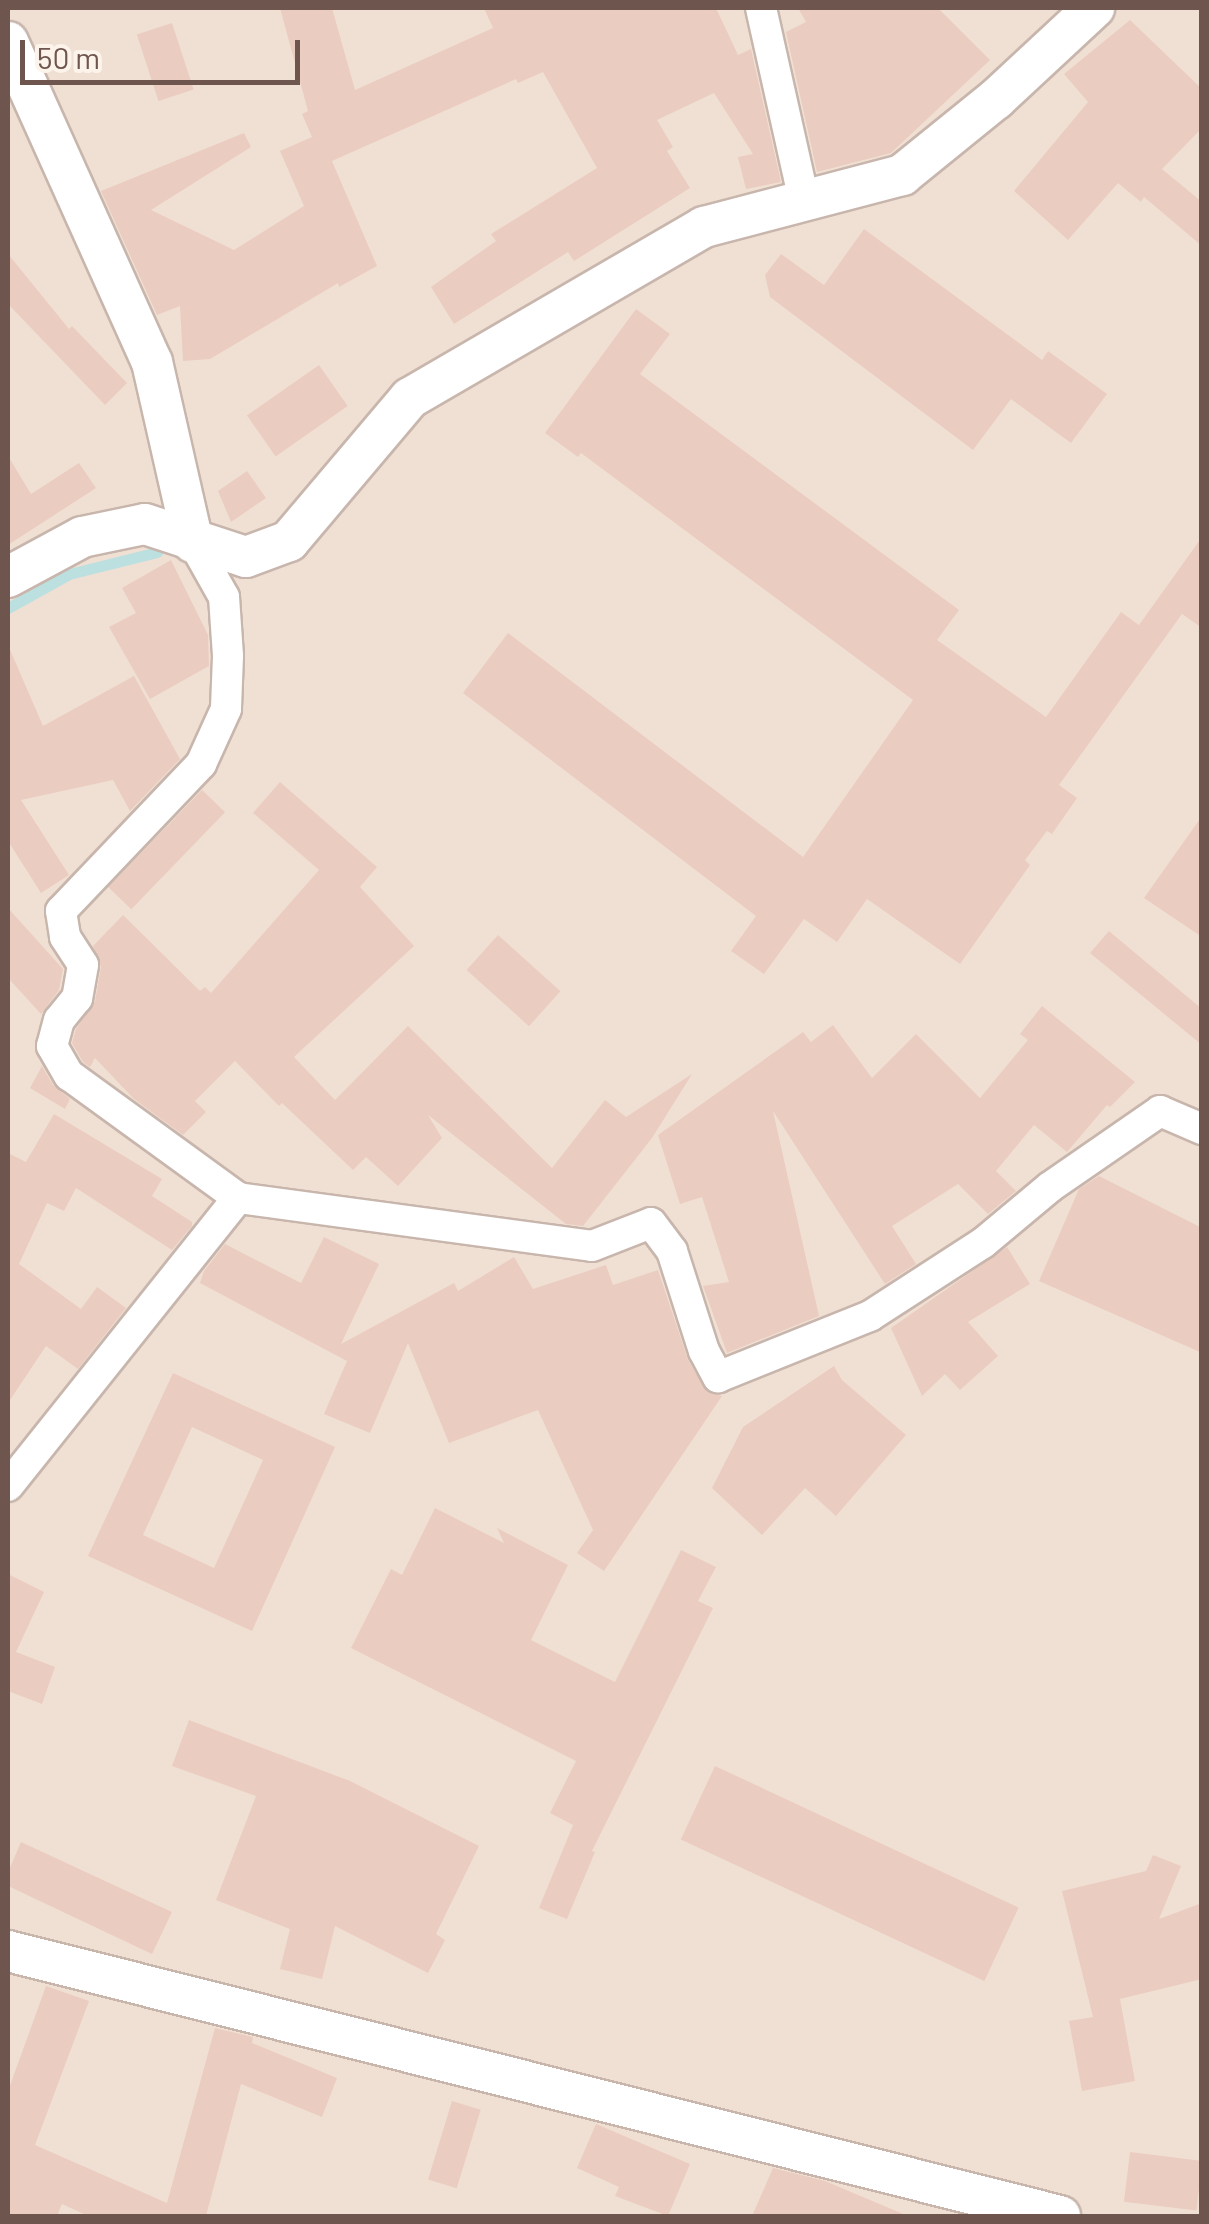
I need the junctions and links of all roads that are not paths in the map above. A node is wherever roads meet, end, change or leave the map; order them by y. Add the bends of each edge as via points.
1 (761, 8) edge
2 (1094, 8) edge
3 (8, 42) edge
4 (804, 200) junction
5 (192, 542) junction
6 (8, 576) edge
7 (1202, 1129) edge
8 (238, 1198) junction
9 (8, 1486) edge
10 (8, 1951) edge
11 (1049, 2215) edge

1 - 4 street
2 - 4 street via 902,175
3 - 5 street via 152,362
4 - 5 street via 704,227 410,398 288,541 246,557
5 - 6 street via 145,524 82,537
5 - 8 street via 224,597 226,709 201,764 61,911 64,937 84,965 77,998 59,1020 52,1046 70,1075
7 - 8 street via 1160,1111 982,1243 870,1316 718,1378 672,1251 651,1223 592,1246
8 - 9 street
10 - 11 street

